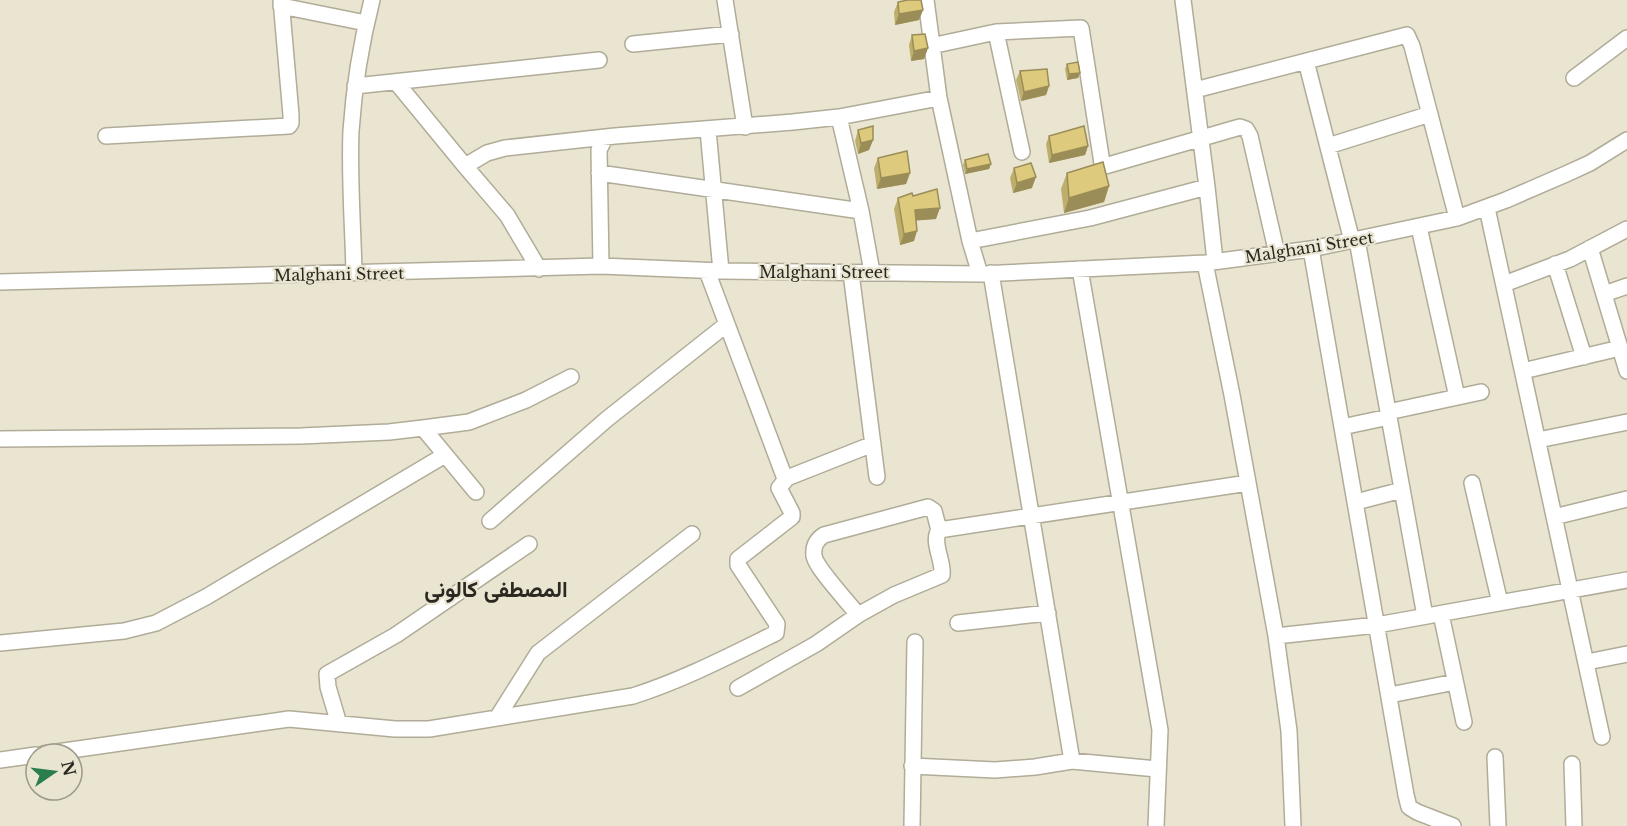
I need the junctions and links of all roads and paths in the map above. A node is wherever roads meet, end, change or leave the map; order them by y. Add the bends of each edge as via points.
1 (372, 0) edge
2 (725, 0) edge
3 (926, 0) edge
4 (1183, 0) edge
5 (281, 3) edge
6 (366, 23) junction
7 (996, 32) junction
8 (730, 34) junction
9 (1627, 38) edge
10 (633, 45) dead end
11 (931, 46) junction
12 (599, 60) dead end
13 (1306, 61) junction
14 (1574, 78) dead end
15 (396, 82) junction
16 (355, 86) junction
17 (1195, 90) junction
18 (939, 98) junction
19 (1430, 114) junction
20 (839, 117) junction
21 (745, 127) junction
22 (708, 130) junction
23 (106, 136) dead end
24 (1201, 137) junction
25 (605, 138) junction
26 (1627, 140) edge
27 (1328, 147) junction
28 (1022, 152) dead end
29 (465, 166) junction
30 (599, 173) junction
31 (1208, 187) junction
32 (714, 189) junction
33 (1487, 208) junction
34 (861, 211) junction
35 (1456, 218) junction
36 (1419, 227) junction
37 (1627, 230) edge
38 (970, 241) junction
39 (1354, 241) junction
40 (1590, 248) junction
41 (1311, 249) junction
42 (1277, 254) junction
43 (1210, 262) junction
44 (1555, 264) junction
45 (601, 266) junction
46 (539, 269) junction
47 (1080, 269) junction
48 (714, 271) junction
49 (872, 272) junction
50 (354, 273) junction
51 (851, 273) junction
52 (986, 274) junction
53 (0, 282) edge
54 (1504, 284) junction
55 (1627, 286) edge
56 (1604, 294) junction
57 (727, 324) junction
58 (1623, 353) edge
59 (1584, 357) junction
60 (1523, 371) junction
61 (1627, 371) edge
62 (571, 377) dead end
63 (1481, 392) dead end
64 (1457, 397) junction
65 (1389, 415) junction
66 (1627, 422) edge
67 (1342, 427) junction
68 (423, 428) junction
69 (0, 439) edge
70 (1538, 440) junction
71 (873, 444) junction
72 (445, 455) junction
73 (877, 477) dead end
74 (787, 478) junction
75 (1248, 483) junction
76 (1472, 483) dead end
77 (1402, 490) junction
78 (476, 492) dead end
79 (1627, 499) edge
80 (1120, 502) junction
81 (1356, 502) junction
82 (1032, 516) junction
83 (1554, 517) junction
84 (490, 521) dead end
85 (939, 530) junction
86 (692, 534) dead end
87 (529, 544) dead end
88 (1627, 580) edge
89 (1572, 590) junction
90 (1500, 603) junction
91 (1048, 612) junction
92 (1441, 614) junction
93 (858, 615) junction
94 (1425, 616) junction
95 (958, 622) dead end
96 (1377, 625) junction
97 (1275, 636) junction
98 (915, 642) dead end
99 (0, 643) edge
100 (1627, 654) edge
101 (1587, 662) junction
102 (1455, 682) junction
103 (738, 688) dead end
104 (1390, 695) junction
105 (497, 718) junction
106 (1464, 722) dead end
107 (339, 724) junction
108 (1602, 737) dead end
109 (84, 748) edge
110 (24, 757) edge
111 (1495, 757) dead end
112 (0, 760) edge
113 (1072, 761) junction
114 (1572, 764) dead end
115 (912, 766) junction
116 (1157, 770) junction
117 (912, 826) edge
118 (1156, 826) edge
119 (1293, 826) edge
120 (1453, 826) edge
121 (1498, 826) edge
122 (1574, 826) edge

1 - 6 street
2 - 8 street
3 - 11 street
4 - 17 street
5 - 6 street
5 - 23 street via 289,126
6 - 16 street
7 - 11 street
7 - 24 street via 1081,28 1100,159 1105,166
7 - 28 street
8 - 10 street
8 - 21 street
9 - 14 street
11 - 18 street
12 - 15 street
13 - 17 street
13 - 19 street via 1407,35
13 - 27 street
15 - 16 street
15 - 29 street
16 - 50 street via 351,133
17 - 24 street
18 - 20 street
18 - 38 street
19 - 27 street
19 - 35 street
20 - 21 street
20 - 34 street
21 - 22 street
22 - 25 street
22 - 32 street
24 - 31 street
24 - 42 street via 1240,127 1246,129
25 - 29 street via 505,148 486,153
25 - 30 street via 599,150
26 - 33 street, Malghani Street via 1590,163
27 - 39 street
29 - 46 street via 507,214
30 - 32 street
30 - 45 street
31 - 38 street via 1090,218
31 - 43 street
32 - 34 street
32 - 48 street
33 - 35 street, Malghani Street
33 - 54 street
34 - 49 street
35 - 36 street, Malghani Street
36 - 39 street, Malghani Street
36 - 64 street
37 - 40 street
38 - 52 street
39 - 41 street, Malghani Street
39 - 65 street
40 - 44 street
40 - 56 street
41 - 42 street, Malghani Street
41 - 67 street
42 - 43 street, Malghani Street
43 - 47 street, Malghani Street
43 - 75 street
44 - 54 street
44 - 59 street
45 - 46 street, Malghani Street
45 - 48 street, Malghani Street
46 - 50 street, Malghani Street
47 - 52 street, Malghani Street
47 - 80 street
48 - 51 street, Malghani Street
48 - 57 street
49 - 51 street, Malghani Street
49 - 52 street, Malghani Street
50 - 53 street, Malghani Street
51 - 71 street
52 - 82 street
54 - 60 street
55 - 56 street
56 - 58 street
57 - 74 street
57 - 84 street via 607,419
58 - 59 street
58 - 61 street
59 - 60 street
60 - 70 street
62 - 68 street via 469,422
63 - 64 street
64 - 65 street
65 - 67 street
65 - 77 street
66 - 70 street
67 - 81 street
68 - 69 street via 301,436
68 - 72 street
70 - 83 street
71 - 73 street
71 - 74 street
72 - 78 street
72 - 99 street via 156,623 124,631
74 - 105 street via 779,488 792,518 737,562 777,624 776,633 681,679 633,696
75 - 80 street
75 - 97 street
76 - 90 street
77 - 81 street
77 - 94 street
79 - 83 street
80 - 82 street
80 - 116 street via 1160,730
81 - 96 street
82 - 85 street
82 - 91 street
83 - 89 street
85 - 93 street via 936,537 942,574
85 - 93 street via 934,511 928,507 818,539 814,546 816,562
86 - 105 street via 538,653
87 - 107 street via 396,634 327,674
88 - 89 street
89 - 90 street
89 - 101 street
90 - 92 street
91 - 95 street
91 - 113 street
92 - 94 street
92 - 102 street
93 - 103 street
94 - 96 street
96 - 97 street
96 - 104 street
97 - 119 street via 1289,724
98 - 115 street
100 - 101 street
101 - 108 street
102 - 104 street
102 - 106 street
104 - 120 street via 1409,807
105 - 107 street via 412,730
107 - 109 street via 289,719
110 - 112 street
111 - 121 street
113 - 115 street via 995,770
113 - 116 street
114 - 122 street
115 - 117 street
116 - 118 street

